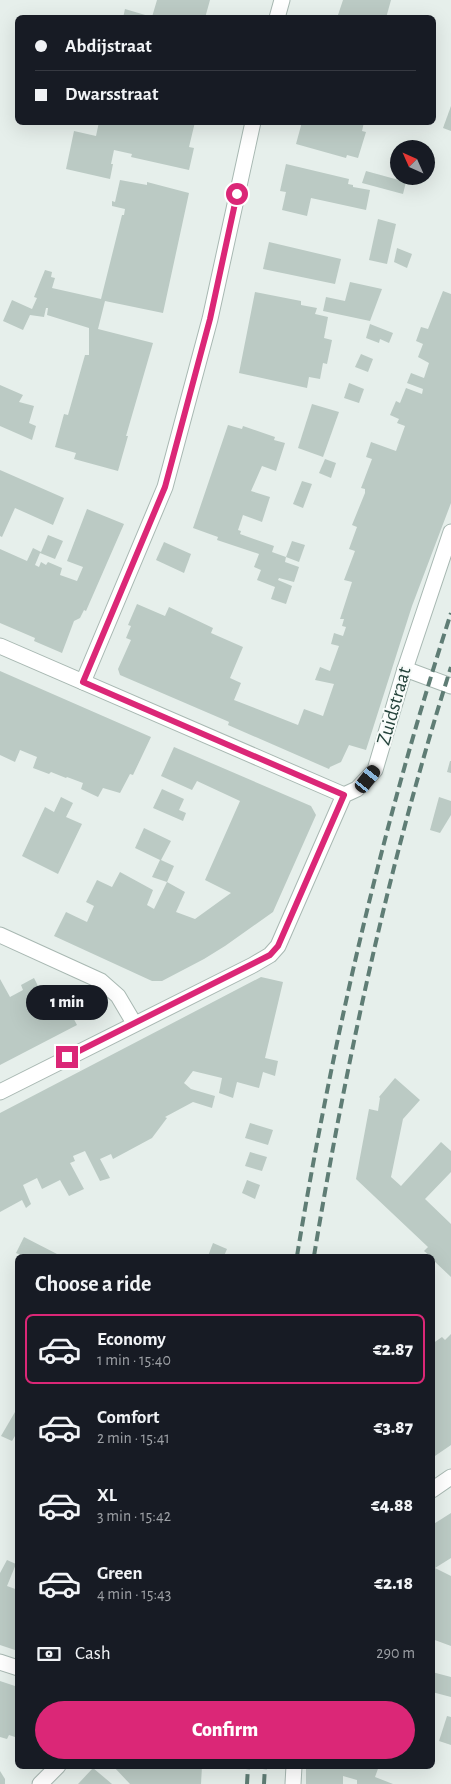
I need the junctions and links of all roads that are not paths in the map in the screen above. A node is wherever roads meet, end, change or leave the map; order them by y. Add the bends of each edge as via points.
1 (282, 0) edge
2 (278, 15) edge
3 (252, 125) edge
4 (451, 532) edge
5 (0, 646) edge
6 (405, 669) junction
7 (83, 682) junction
8 (451, 686) edge
9 (344, 795) junction
10 (0, 935) edge
11 (134, 1023) junction
12 (0, 1092) edge
13 (451, 1477) edge
14 (435, 1488) edge
15 (0, 1662) edge
16 (15, 1667) edge
17 (55, 1769) edge
18 (294, 1769) edge
19 (40, 1784) edge
20 (293, 1784) edge

1 - 2 street
3 - 7 street via 210,319 165,487
4 - 6 street, Zuidstraat
5 - 7 street
6 - 8 street
6 - 9 street, Zuidstraat via 375,770 357,789
7 - 9 street
9 - 11 street via 278,946 270,955
10 - 11 street via 102,981 118,996
11 - 12 street
13 - 14 street
15 - 16 street
17 - 19 street
18 - 20 street

